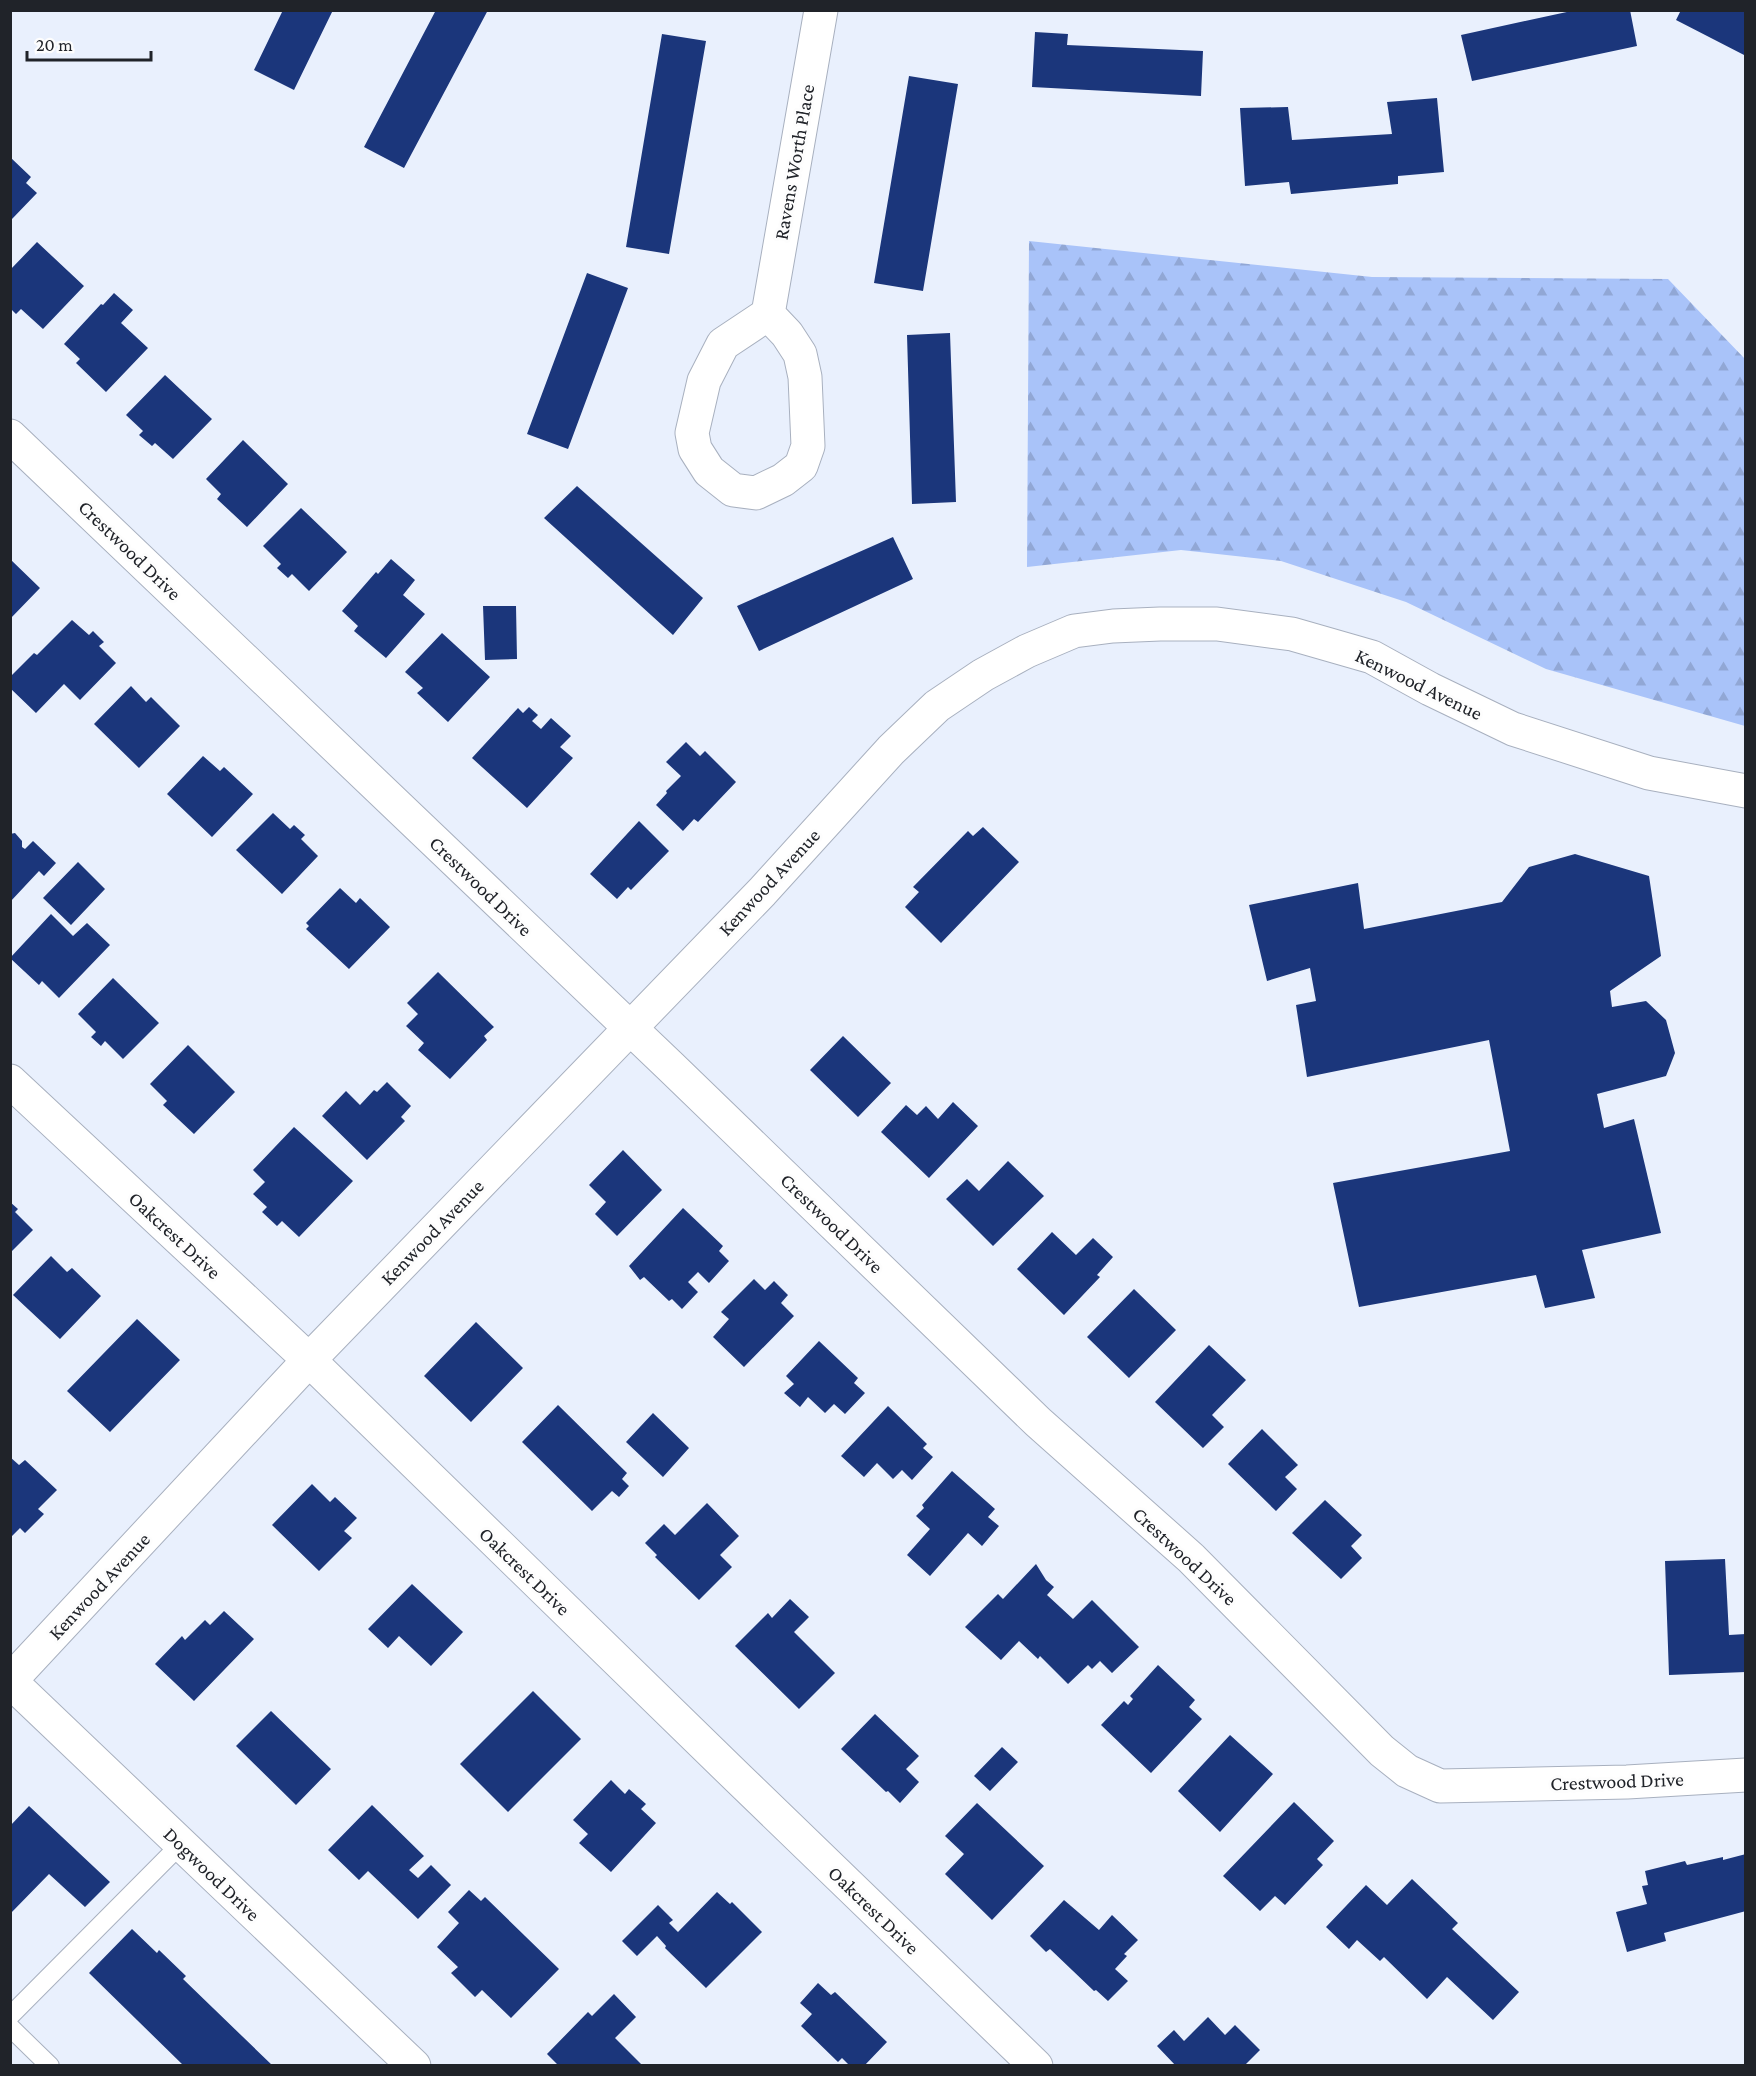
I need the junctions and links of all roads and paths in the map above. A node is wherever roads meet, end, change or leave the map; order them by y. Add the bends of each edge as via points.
1 (820, 10) edge
2 (768, 314) junction
3 (10, 436) edge
4 (1746, 791) edge
5 (629, 1028) junction
6 (10, 1082) edge
7 (309, 1360) junction
8 (10, 1681) edge
9 (1746, 1776) edge
10 (181, 1844) junction
11 (10, 2016) edge
12 (10, 2028) edge
13 (50, 2066) edge
14 (414, 2066) edge
15 (1036, 2066) edge

1 - 2 street, Ravens Worth Place
2 - 2 street via 800,354 805,376 808,446 801,466 783,480 756,493 733,490 709,471 695,449 692,433 704,381 723,344
3 - 5 street, Crestwood Drive
4 - 5 street, Kenwood Avenue via 1649,773 1513,729 1372,657 1292,634 1206,624 1148,624 1074,631 1018,655 937,706
5 - 7 street, Kenwood Avenue
5 - 9 street, Crestwood Drive via 1038,1422 1191,1558 1382,1752 1407,1771 1440,1786
6 - 7 street, Oakcrest Drive
7 - 8 street, Kenwood Avenue
7 - 15 street, Oakcrest Drive
8 - 10 street, Dogwood Drive
10 - 11 lane
10 - 14 street, Dogwood Drive
12 - 13 lane

